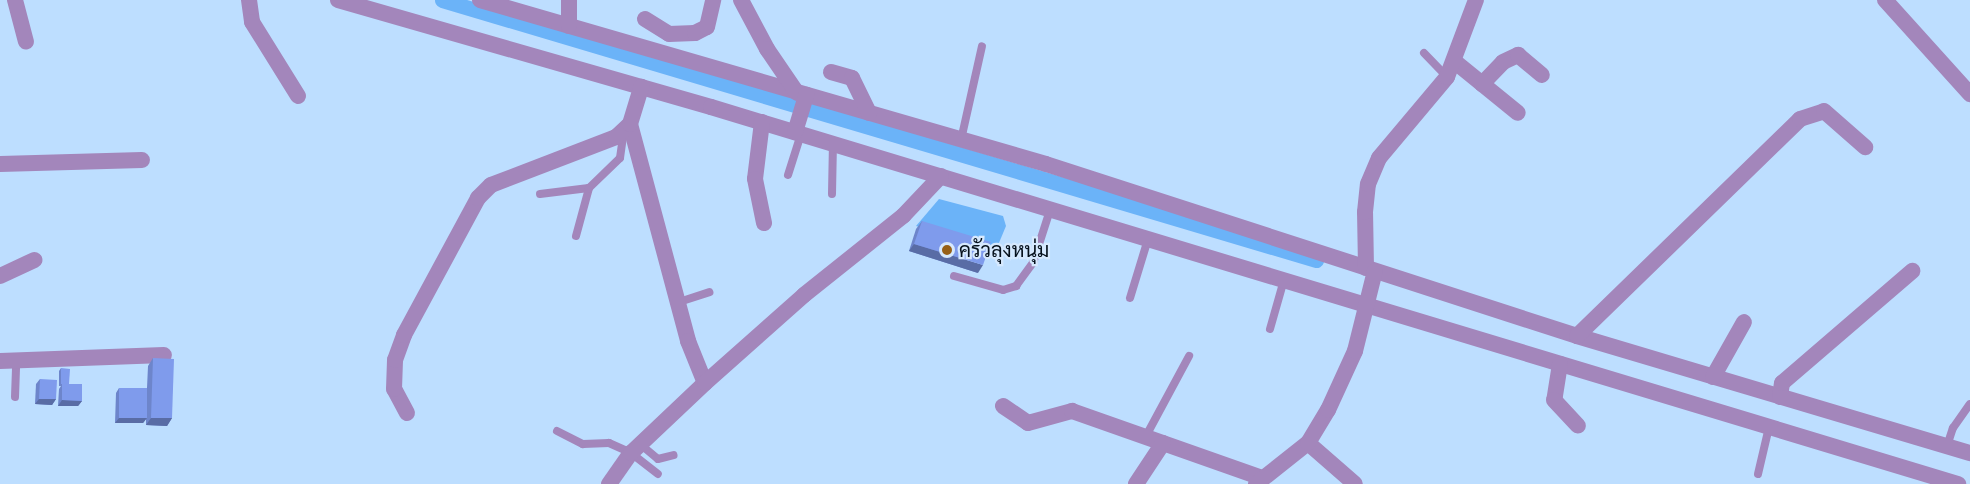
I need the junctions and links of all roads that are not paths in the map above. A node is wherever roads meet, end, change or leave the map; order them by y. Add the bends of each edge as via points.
1 (15, 0) edge
2 (249, 0) edge
3 (338, 0) edge
4 (480, 0) edge
5 (569, 0) edge
6 (713, 0) edge
7 (741, 0) edge
8 (1476, 0) edge
9 (1885, 0) edge
10 (645, 19) dead end
11 (569, 26) junction
12 (26, 42) dead end
13 (982, 46) dead end
14 (1424, 53) dead end
15 (1454, 61) junction
16 (831, 72) dead end
17 (1542, 75) dead end
18 (1447, 77) junction
19 (1482, 84) junction
20 (641, 87) junction
21 (1970, 94) edge
22 (298, 96) dead end
23 (802, 98) junction
24 (869, 113) junction
25 (1518, 113) dead end
26 (762, 122) junction
27 (627, 127) junction
28 (798, 130) junction
29 (961, 140) junction
30 (833, 144) junction
31 (1865, 147) dead end
32 (142, 160) dead end
33 (0, 164) edge
34 (788, 175) dead end
35 (941, 176) junction
36 (589, 188) junction
37 (540, 194) dead end
38 (832, 194) dead end
39 (1050, 210) junction
40 (764, 223) dead end
41 (576, 236) dead end
42 (1148, 239) junction
43 (35, 260) dead end
44 (1912, 271) dead end
45 (1372, 272) junction
46 (0, 276) edge
47 (954, 276) dead end
48 (1284, 280) junction
49 (709, 292) dead end
50 (1130, 298) dead end
51 (1365, 301) junction
52 (679, 302) junction
53 (1744, 322) dead end
54 (1270, 329) dead end
55 (1577, 336) junction
56 (164, 355) dead end
57 (1189, 356) dead end
58 (8, 360) edge
59 (1560, 364) junction
60 (1713, 377) junction
61 (705, 383) junction
62 (15, 397) dead end
63 (1780, 397) junction
64 (1970, 404) edge
65 (1003, 406) dead end
66 (407, 413) dead end
67 (1578, 426) dead end
68 (1769, 427) junction
69 (556, 431) dead end
70 (1146, 436) junction
71 (1163, 443) junction
72 (1308, 443) junction
73 (1947, 446) junction
74 (636, 449) junction
75 (1970, 453) edge
76 (674, 454) dead end
77 (658, 474) dead end
78 (1758, 474) dead end
79 (1259, 481) edge
80 (609, 484) edge
81 (1136, 484) edge
82 (1354, 484) edge
83 (1958, 484) edge

1 - 12 street
2 - 22 street via 252,22
3 - 20 street
4 - 11 street
5 - 11 street
6 - 10 street via 707,27 695,33 669,34
7 - 23 street via 766,49
8 - 15 street
9 - 21 street
11 - 23 street
13 - 29 lane
14 - 18 lane
15 - 18 street
15 - 19 street
16 - 24 street via 852,78
17 - 19 street via 1518,55 1503,62
18 - 45 street via 1379,159 1368,184 1365,212
19 - 25 street
20 - 26 street
20 - 27 street
23 - 24 street
23 - 28 street
24 - 29 street
26 - 28 street
26 - 40 street via 755,179
27 - 36 lane via 620,158
27 - 52 street
27 - 66 street via 609,141 491,185 478,198 404,335 395,360 394,389
28 - 30 street
28 - 34 lane
29 - 45 street
30 - 35 street
30 - 38 lane
31 - 55 street via 1824,111 1800,119
32 - 33 street
35 - 39 street
35 - 61 street via 903,216 804,295
36 - 37 lane
36 - 41 lane
39 - 42 street
39 - 47 lane via 1033,263 1016,286 1003,290
42 - 48 street
42 - 50 lane
43 - 46 street
44 - 63 street via 1782,383
45 - 51 street
45 - 55 street
48 - 51 street
48 - 54 lane
49 - 52 lane
51 - 59 street
51 - 72 street via 1355,351
52 - 61 street via 688,341
53 - 60 street
55 - 60 street
56 - 58 street
57 - 70 lane
58 - 62 lane
59 - 67 street via 1554,400
59 - 68 street
60 - 63 street
61 - 74 street
63 - 73 street
64 - 73 lane via 1953,428
65 - 70 street via 1028,423 1072,411
68 - 78 lane
68 - 83 street
69 - 74 lane via 583,444 609,443
70 - 71 street
71 - 79 street
71 - 81 street
72 - 79 street
72 - 82 street
73 - 75 street
74 - 76 lane via 657,459
74 - 77 lane
74 - 80 street

